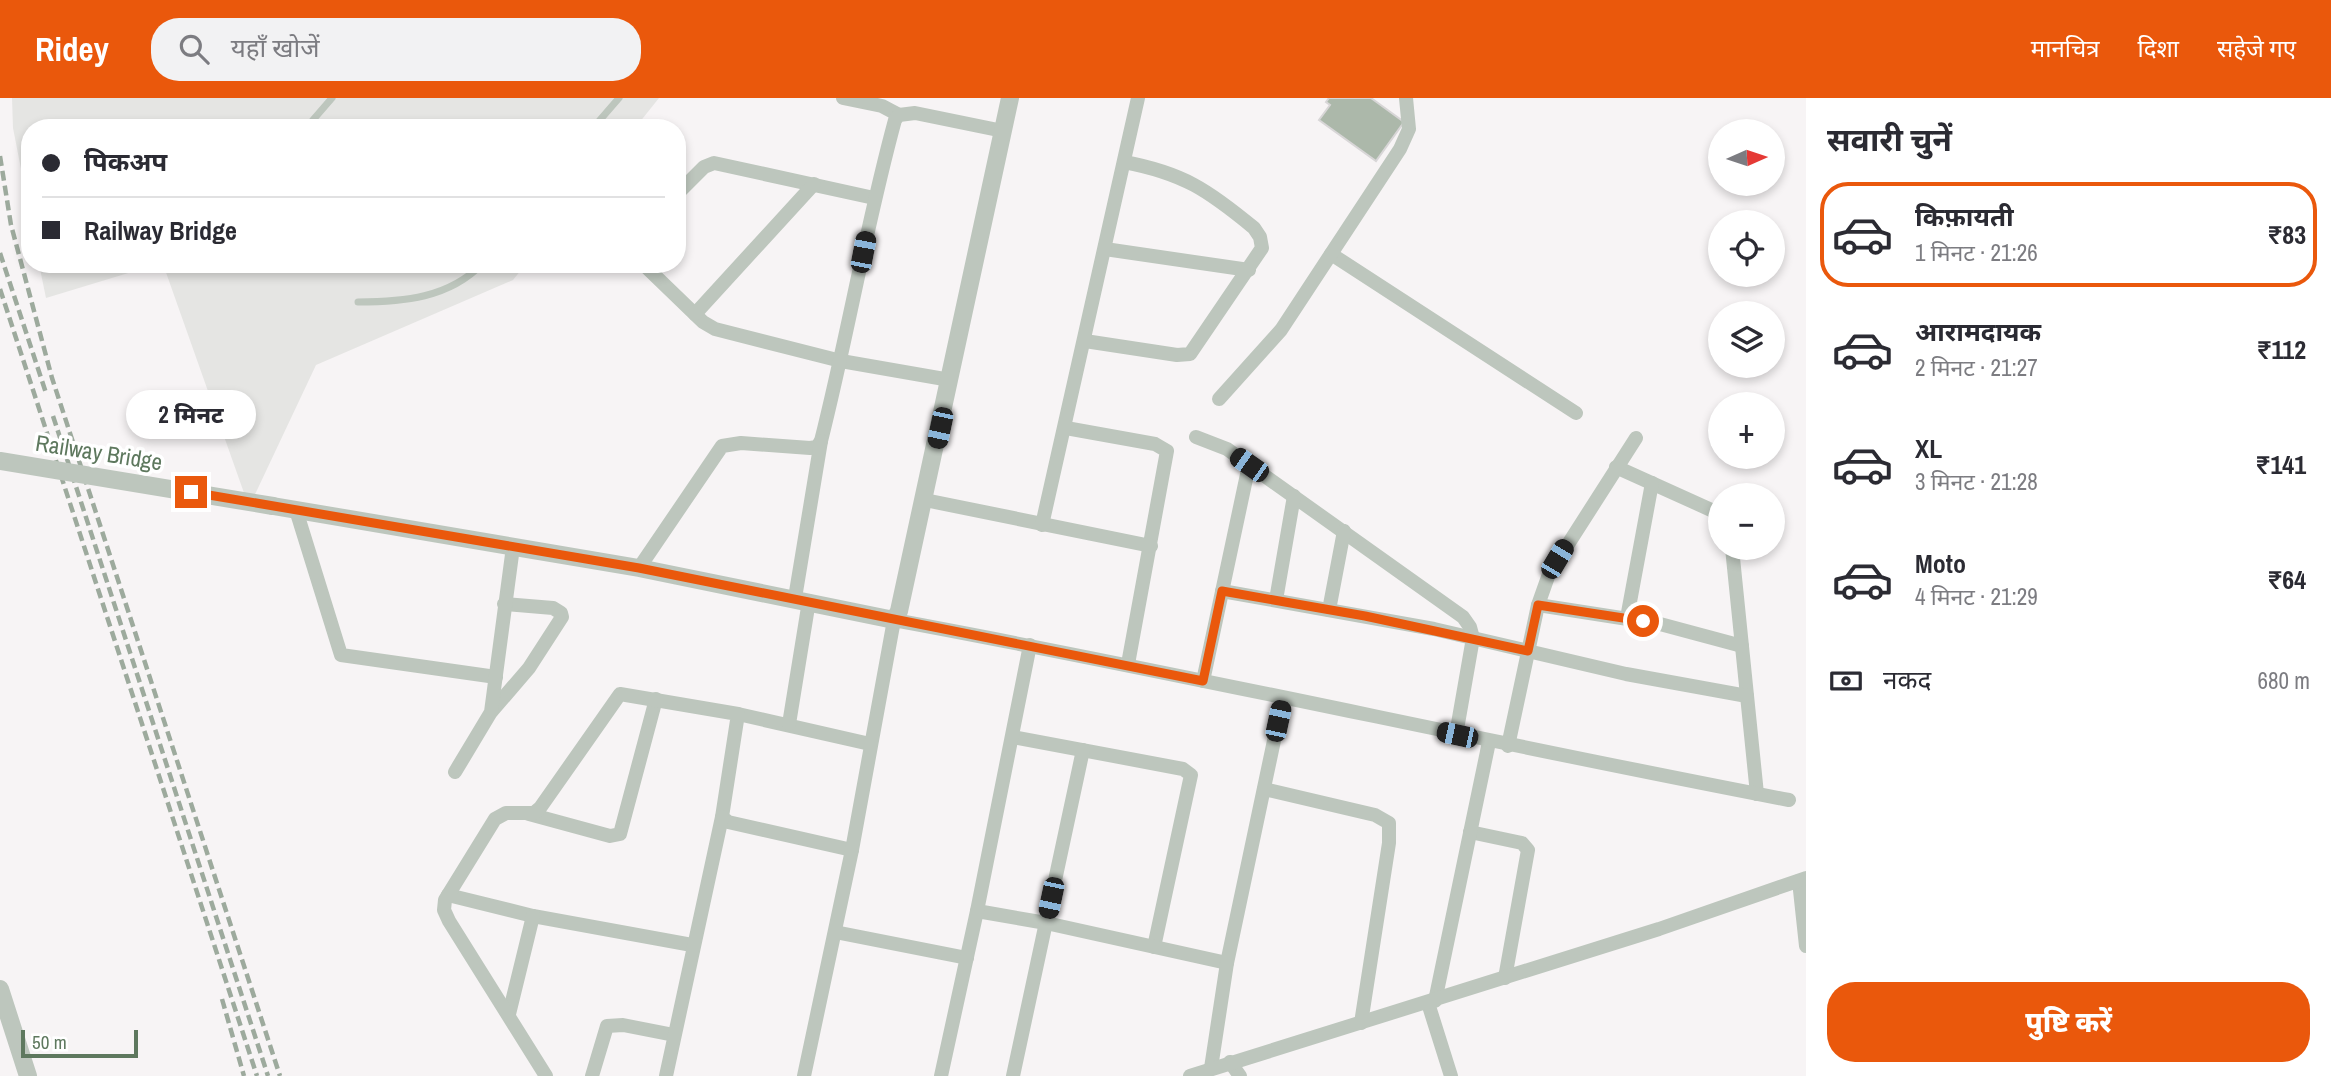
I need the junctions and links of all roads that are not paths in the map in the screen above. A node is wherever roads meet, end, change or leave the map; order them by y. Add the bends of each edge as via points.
1 (332, 98) edge
2 (619, 98) edge
3 (843, 98) edge
4 (1010, 98) edge
5 (1138, 98) edge
6 (1406, 98) edge
7 (899, 115) junction
8 (314, 119) edge
9 (601, 119) edge
10 (1003, 131) junction
11 (1124, 162) junction
12 (814, 184) junction
13 (686, 185) edge
14 (874, 198) junction
15 (1105, 249) junction
16 (1331, 254) junction
17 (1249, 270) junction
18 (474, 273) edge
19 (652, 273) edge
20 (358, 302) dead end
21 (695, 314) junction
22 (1085, 341) junction
23 (841, 361) junction
24 (950, 380) junction
25 (1219, 399) dead end
26 (1576, 413) dead end
27 (1066, 428) junction
28 (1196, 437) dead end
29 (1636, 439) dead end
30 (821, 441) junction
31 (0, 461) edge
32 (1249, 465) junction
33 (1616, 467) junction
34 (1652, 483) junction
35 (1294, 496) junction
36 (925, 500) junction
37 (1708, 509) edge
38 (296, 510) junction
39 (1042, 525) junction
40 (1344, 531) junction
41 (1151, 546) junction
42 (513, 547) junction
43 (1733, 560) edge
44 (639, 568) junction
45 (1222, 591) junction
46 (802, 600) junction
47 (1276, 600) junction
48 (504, 604) junction
49 (1538, 605) junction
50 (1329, 610) junction
51 (1627, 618) junction
52 (894, 620) junction
53 (1473, 638) junction
54 (1030, 645) junction
55 (1742, 646) junction
56 (1528, 651) junction
57 (1128, 664) junction
58 (496, 677) junction
59 (1203, 681) junction
60 (1747, 696) junction
61 (1283, 698) junction
62 (656, 699) junction
63 (491, 712) junction
64 (738, 714) junction
65 (789, 724) junction
66 (1457, 735) junction
67 (1013, 737) junction
68 (1489, 742) junction
69 (870, 744) junction
70 (1508, 746) junction
71 (1083, 750) junction
72 (454, 772) dead end
73 (1264, 789) junction
74 (1757, 794) junction
75 (1789, 800) dead end
76 (529, 814) junction
77 (722, 817) junction
78 (1470, 832) junction
79 (852, 850) junction
80 (1802, 879) edge
81 (448, 895) junction
82 (977, 911) junction
83 (533, 916) junction
84 (1046, 923) junction
85 (835, 932) junction
86 (692, 945) junction
87 (1806, 946) edge
88 (1154, 947) junction
89 (967, 958) junction
90 (1227, 963) junction
91 (1505, 978) junction
92 (0, 989) edge
93 (1432, 1002) junction
94 (509, 1014) junction
95 (1361, 1023) junction
96 (674, 1035) junction
97 (1230, 1062) junction
98 (1211, 1068) junction
99 (28, 1076) edge
100 (546, 1076) edge
101 (592, 1076) edge
102 (666, 1076) edge
103 (804, 1076) edge
104 (941, 1076) edge
105 (1013, 1076) edge
106 (1190, 1076) edge
107 (1240, 1076) edge
108 (1451, 1076) edge

1 - 8 lane
2 - 9 lane
3 - 7 street via 882,106
4 - 10 street
5 - 11 street
6 - 16 street via 1409,129 1400,149
7 - 10 street via 915,113
7 - 14 street
10 - 24 street
11 - 15 street
11 - 17 street via 1192,182 1254,228 1262,248
12 - 13 street via 714,163
12 - 14 street
12 - 21 street
14 - 23 street
15 - 17 street
15 - 22 street
16 - 25 street via 1269,346
16 - 26 street
17 - 22 street via 1190,354
18 - 20 lane via 424,297
19 - 21 street
21 - 23 street via 715,329 738,337
22 - 27 street
23 - 24 street
23 - 30 street
24 - 36 street
27 - 39 street
27 - 41 street via 1155,444 1167,451
28 - 32 street
29 - 33 street
30 - 44 street via 810,449 741,443 722,446
30 - 46 street
31 - 38 street, Railway Bridge, bridge
32 - 35 street
32 - 45 street
33 - 34 street
33 - 49 street via 1557,559
34 - 37 street
34 - 51 street
35 - 40 street
35 - 47 street
36 - 39 street
36 - 52 street
38 - 42 street, Railway Bridge
38 - 58 street via 341,655
39 - 41 street
40 - 50 street
40 - 53 street via 1463,617
41 - 57 street
42 - 44 street, Railway Bridge
42 - 48 street
43 - 55 street
44 - 46 street, Railway Bridge
45 - 47 street
45 - 59 street
46 - 52 street, Railway Bridge
46 - 65 street
47 - 50 street
48 - 58 street
48 - 63 street via 553,608 562,617 529,668
49 - 51 street
49 - 56 street
50 - 53 street
51 - 55 street
52 - 54 street
52 - 69 street
53 - 56 street
53 - 66 street
54 - 57 street
54 - 67 street
55 - 60 street
56 - 60 street
56 - 70 street
57 - 59 street
58 - 63 street
59 - 61 street
60 - 74 street
61 - 66 street
61 - 73 street
62 - 64 street
62 - 76 street via 626,693 614,698 540,808
62 - 76 street via 620,835 585,831
63 - 72 street
64 - 65 street
64 - 77 street
65 - 69 street
66 - 68 street
67 - 71 street
67 - 82 street
68 - 70 street
68 - 78 street
69 - 79 street
70 - 74 street
71 - 84 street
71 - 88 street via 1183,769 1191,775
73 - 90 street
73 - 95 street via 1389,822
74 - 75 street
76 - 81 street via 506,813 495,818
77 - 79 street
77 - 86 street
78 - 91 street via 1522,843 1528,850
78 - 93 street
79 - 85 street
80 - 87 street
80 - 91 street
81 - 83 street
81 - 94 street via 444,909 449,922
82 - 84 street
82 - 89 street
83 - 86 street
83 - 94 street
84 - 88 street
84 - 105 street
85 - 89 street
85 - 103 street
86 - 96 street
88 - 90 street
89 - 104 street
90 - 98 street
91 - 93 street
92 - 99 street
93 - 95 street
93 - 108 street
94 - 100 street
95 - 97 street
96 - 101 street via 607,1026
96 - 102 street
97 - 98 street
97 - 107 street
98 - 106 street

